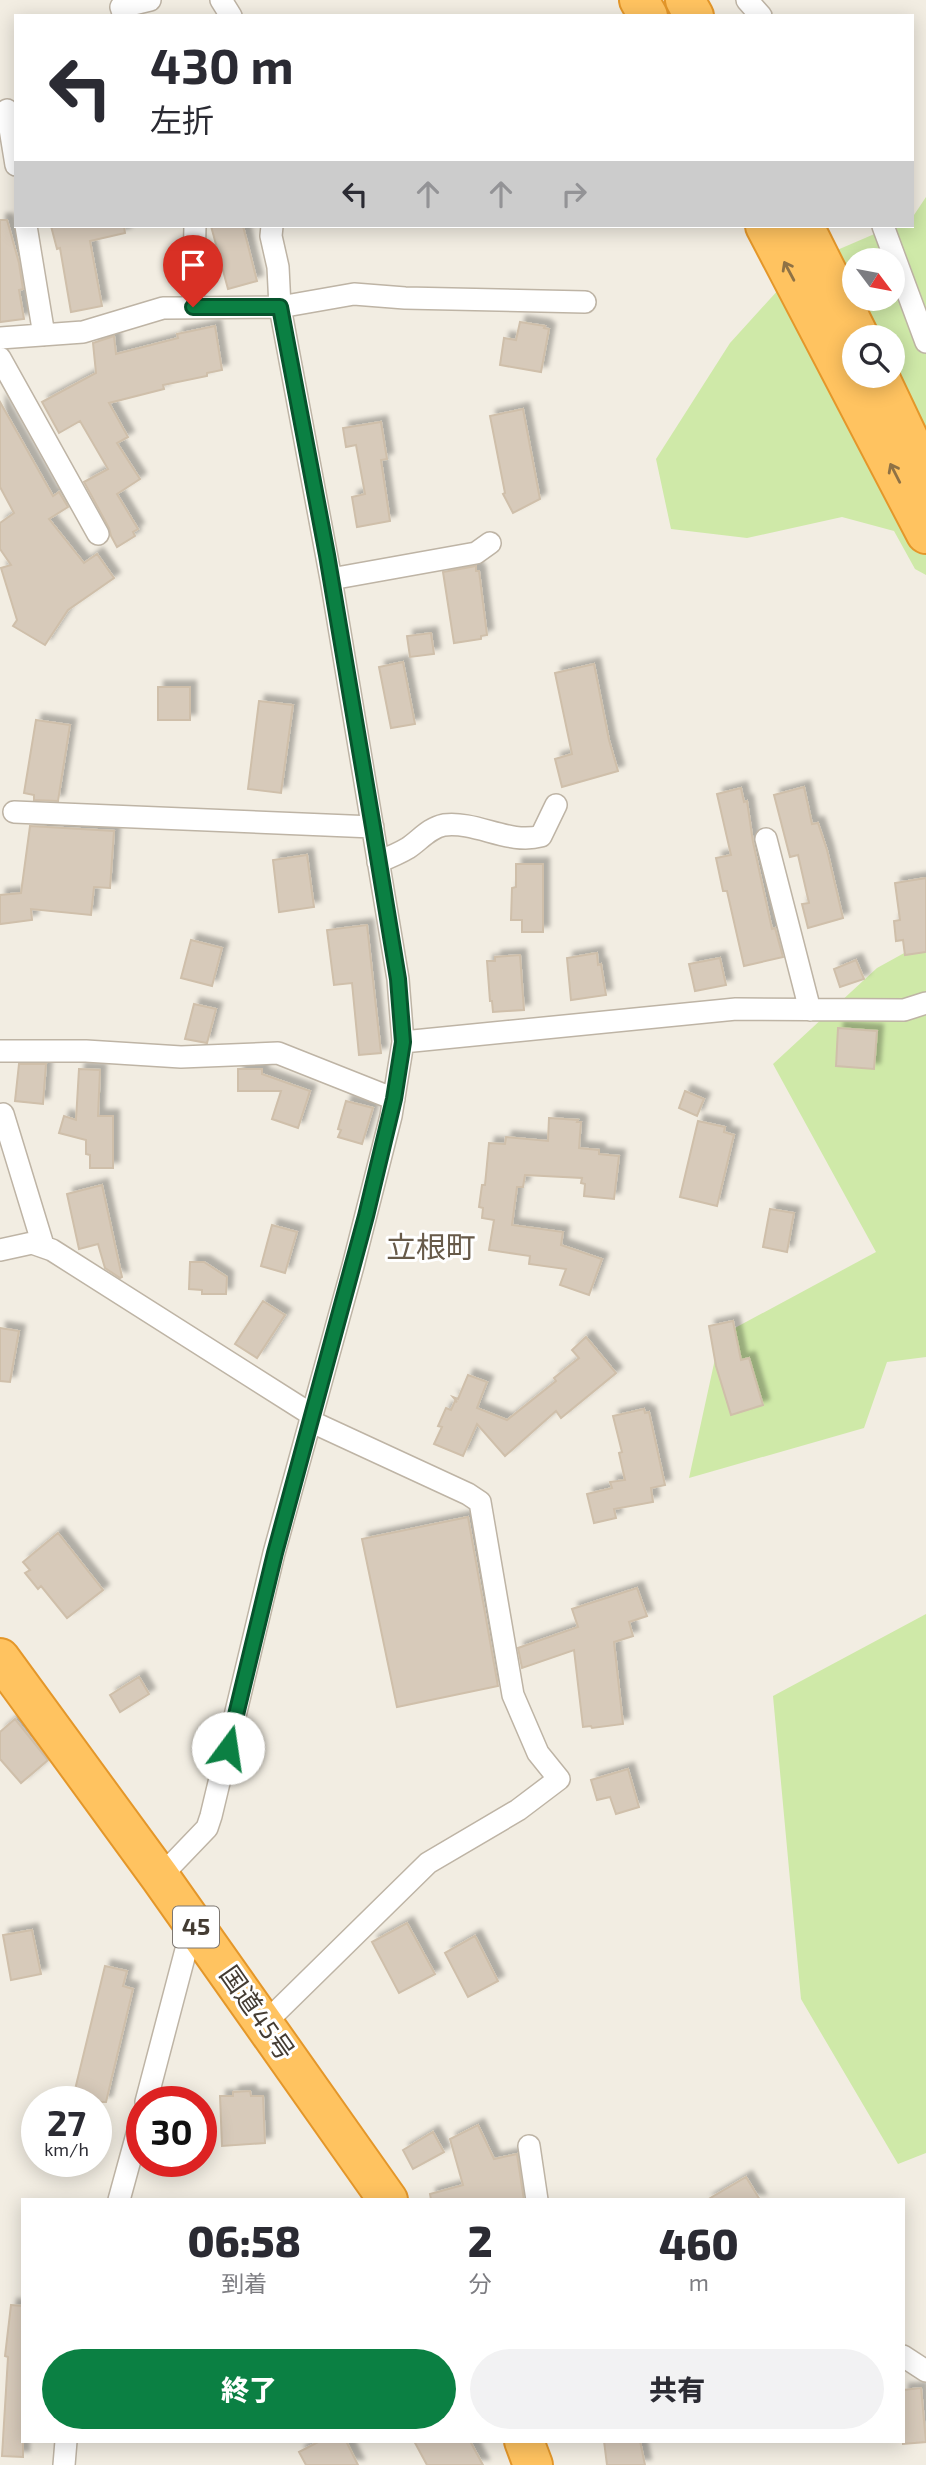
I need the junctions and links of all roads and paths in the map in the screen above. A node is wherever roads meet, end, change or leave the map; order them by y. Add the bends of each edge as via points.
1 (150, 0) edge
2 (747, 0) edge
3 (123, 14) edge
4 (759, 14) edge
5 (7, 110) dead end
6 (14, 153) edge
7 (26, 228) edge
8 (195, 228) edge
9 (272, 228) edge
10 (766, 228) edge
11 (805, 228) edge
12 (884, 228) edge
13 (585, 302) dead end
14 (193, 307) junction
15 (280, 307) junction
16 (854, 325) edge
17 (44, 335) junction
18 (0, 338) edge
19 (926, 342) edge
20 (0, 358) edge
21 (885, 388) edge
22 (926, 475) edge
23 (98, 534) dead end
24 (926, 534) edge
25 (490, 543) dead end
26 (331, 579) junction
27 (556, 805) dead end
28 (13, 812) dead end
29 (373, 827) junction
30 (765, 839) dead end
31 (378, 862) junction
32 (926, 1003) edge
33 (810, 1010) junction
34 (403, 1042) junction
35 (0, 1051) edge
36 (394, 1099) junction
37 (3, 1114) dead end
38 (23, 1245) edge
39 (311, 1418) junction
40 (0, 1658) edge
41 (160, 1877) junction
42 (193, 1923) junction
43 (264, 2024) junction
44 (150, 2086) edge
45 (529, 2146) dead end
46 (126, 2174) edge
47 (120, 2198) edge
48 (387, 2198) edge
49 (537, 2198) edge
50 (905, 2357) edge
51 (926, 2371) edge
52 (66, 2443) edge
53 (64, 2465) edge

1 - 3 street via 121,6
2 - 4 street
5 - 6 street
7 - 17 street
8 - 14 street
9 - 15 street
24 -> 10 highway
11 - 16 highway
12 - 19 street
13 - 15 street via 354,294
14 - 15 street
14 - 17 street via 163,308 96,329
15 - 26 street
17 - 18 street
20 - 23 street
21 - 22 highway
25 - 26 street via 476,553
26 - 29 street
27 - 31 street via 541,836 528,840 445,825
28 - 29 street
29 - 31 street
30 - 33 street
31 - 34 street via 398,979
32 - 33 street via 904,1010
33 - 34 street via 736,1009
34 - 36 street
35 - 36 street via 181,1057 278,1053
36 - 39 street
37 - 38 street
38 - 39 street
39 - 41 street via 206,1828
39 - 43 street via 480,1502 513,1695 538,1753 559,1779 518,1810 432,1861
40 - 41 highway, 国道45号 / 45
41 - 42 highway, 国道45号 / 45
42 - 43 highway, 国道45号 / 45
42 - 44 street
43 - 48 highway, 国道45号 / 45
45 - 49 street
46 - 47 street
50 - 51 street
52 - 53 street

